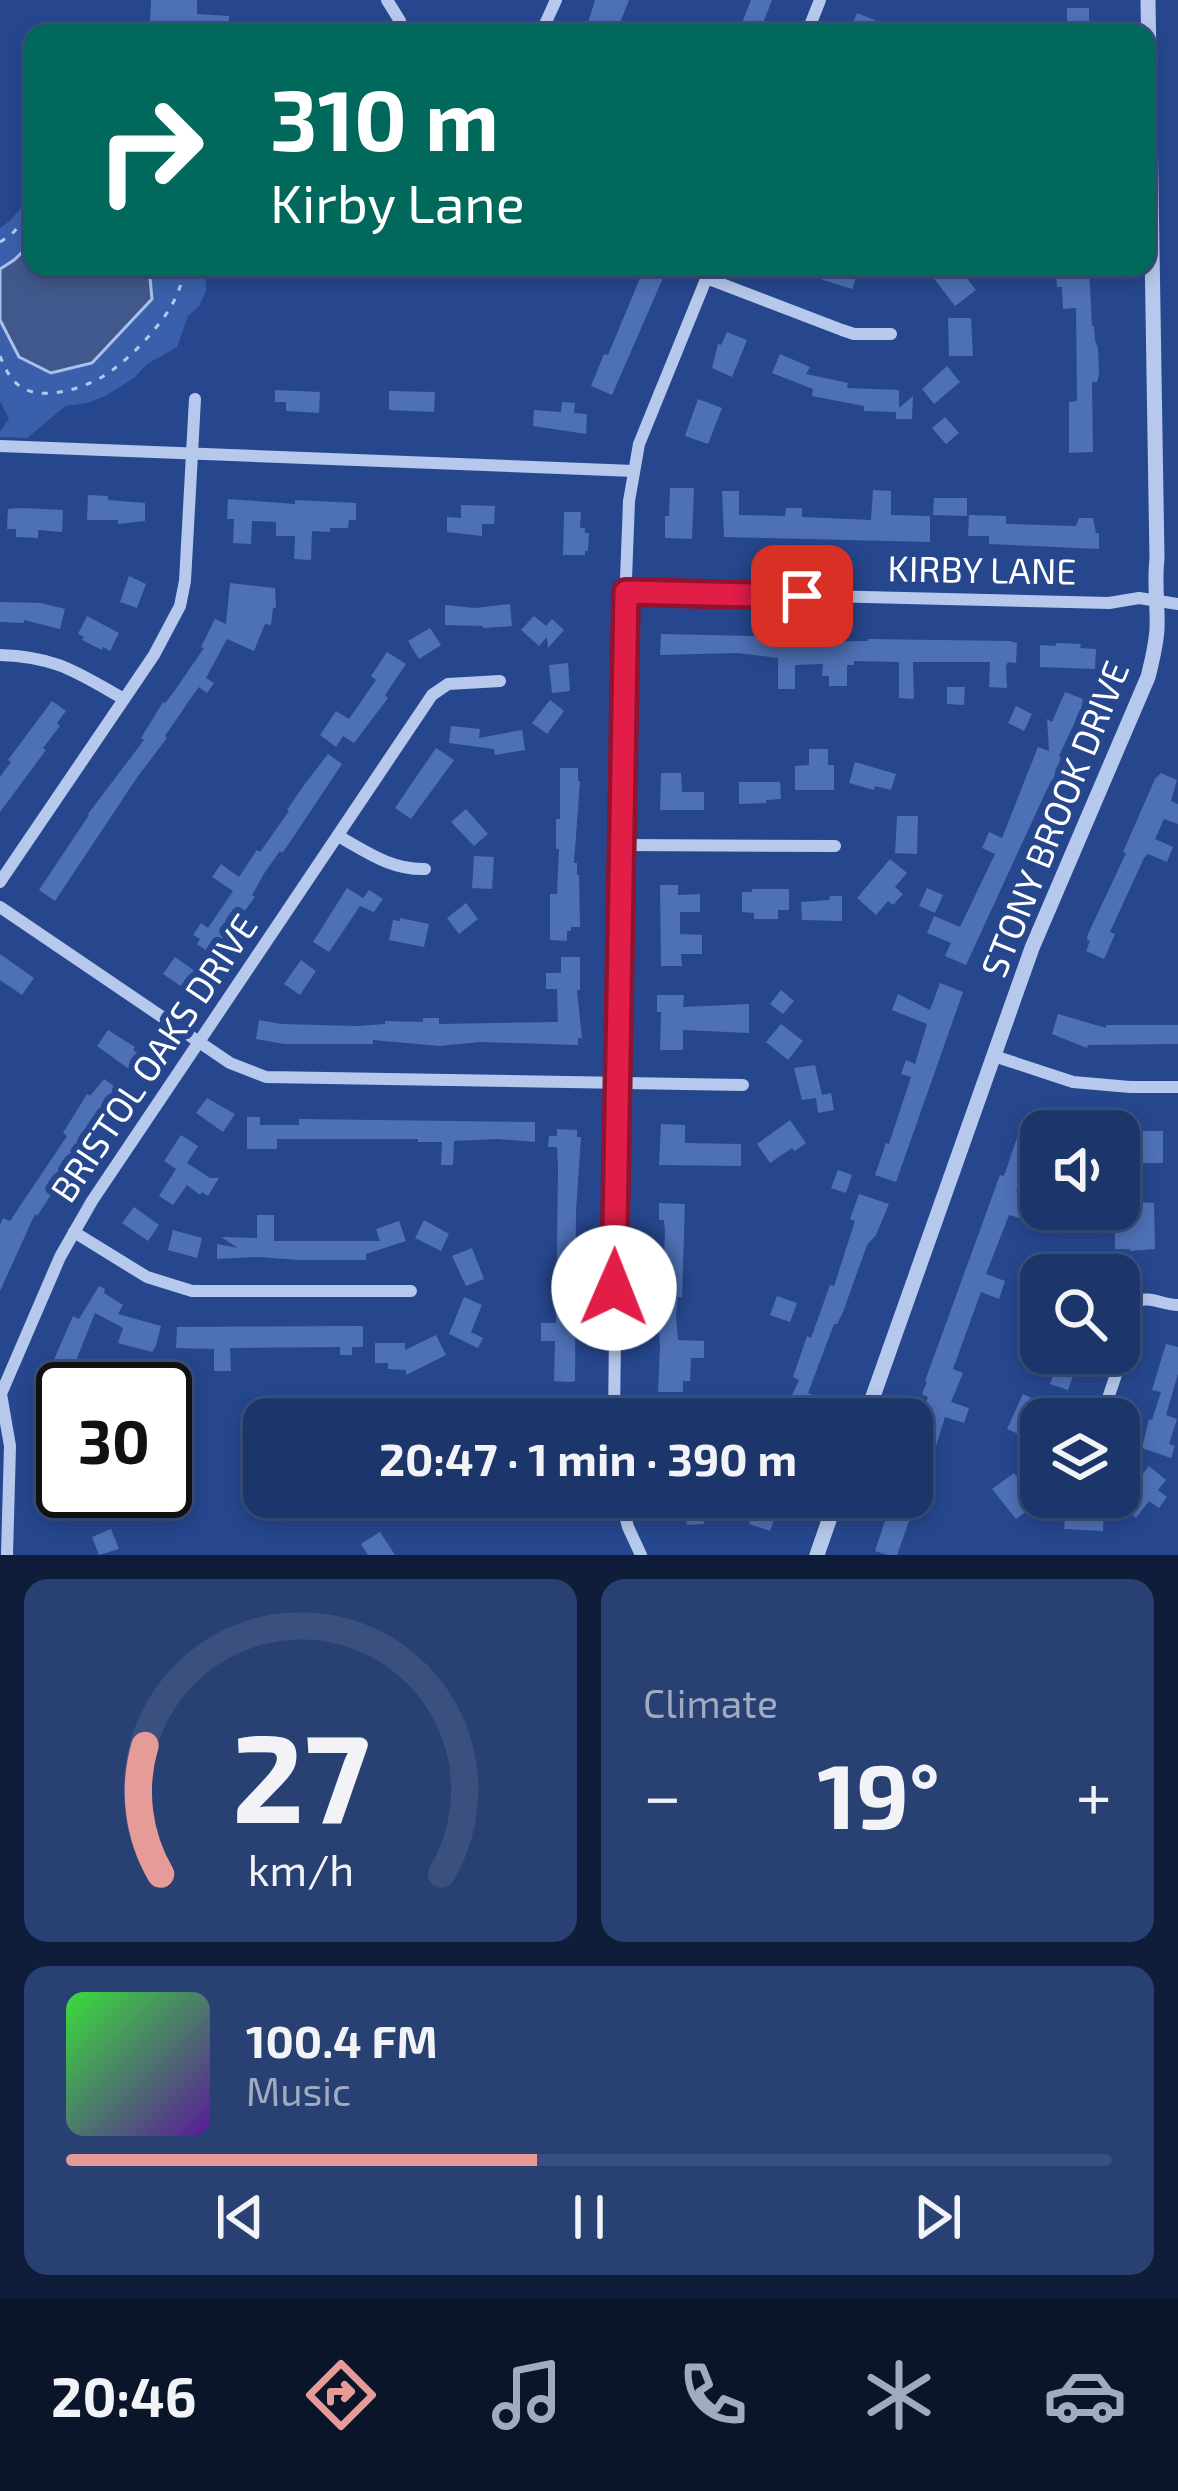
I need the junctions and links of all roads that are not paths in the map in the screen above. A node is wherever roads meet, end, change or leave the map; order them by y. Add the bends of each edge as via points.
1 (388, 0) edge
2 (400, 21) dead end
3 (708, 276) edge
4 (716, 276) edge
5 (1152, 276) edge
6 (891, 334) dead end
7 (195, 399) dead end
8 (0, 446) edge
9 (193, 453) junction
10 (634, 471) junction
11 (626, 592) junction
12 (1156, 601) junction
13 (1178, 604) edge
14 (0, 655) edge
15 (500, 681) dead end
16 (124, 699) junction
17 (338, 836) junction
18 (621, 845) junction
19 (835, 846) dead end
20 (425, 869) dead end
21 (0, 882) edge
22 (0, 907) edge
23 (199, 1042) junction
24 (994, 1056) junction
25 (617, 1084) junction
26 (743, 1085) dead end
27 (1178, 1087) edge
28 (74, 1232) junction
29 (411, 1291) dead end
30 (1178, 1305) edge
31 (614, 1398) edge
32 (872, 1398) edge
33 (1108, 1398) edge
34 (626, 1518) edge
35 (830, 1518) edge
36 (7, 1555) edge
37 (641, 1555) edge
38 (817, 1555) edge

1 - 2 street
3 - 10 street
4 - 6 street via 854,334
5 - 12 street, STONY BROOK DRIVE
7 - 9 street
8 - 9 street
9 - 10 street
9 - 16 street via 180,606
10 - 11 street
11 - 12 street, KIRBY LANE
11 - 18 street
12 - 13 street, KIRBY LANE
12 - 24 street, STONY BROOK DRIVE via 1148,677
14 - 16 street via 61,664
15 - 17 street, BRISTOL OAKS DRIVE via 448,684 432,695
16 - 21 street
17 - 20 street via 384,862
17 - 23 street, BRISTOL OAKS DRIVE
18 - 19 street
18 - 25 street
22 - 23 street
23 - 25 street via 244,1070 282,1079
23 - 28 street, BRISTOL OAKS DRIVE
24 - 27 street via 1073,1082
24 - 32 street, STONY BROOK DRIVE
25 - 26 street
25 - 31 street
28 - 29 street via 147,1277 192,1291
28 - 36 street, BRISTOL OAKS DRIVE via 1,1394 10,1446
30 - 33 street via 1136,1302
34 - 37 street
35 - 38 street

